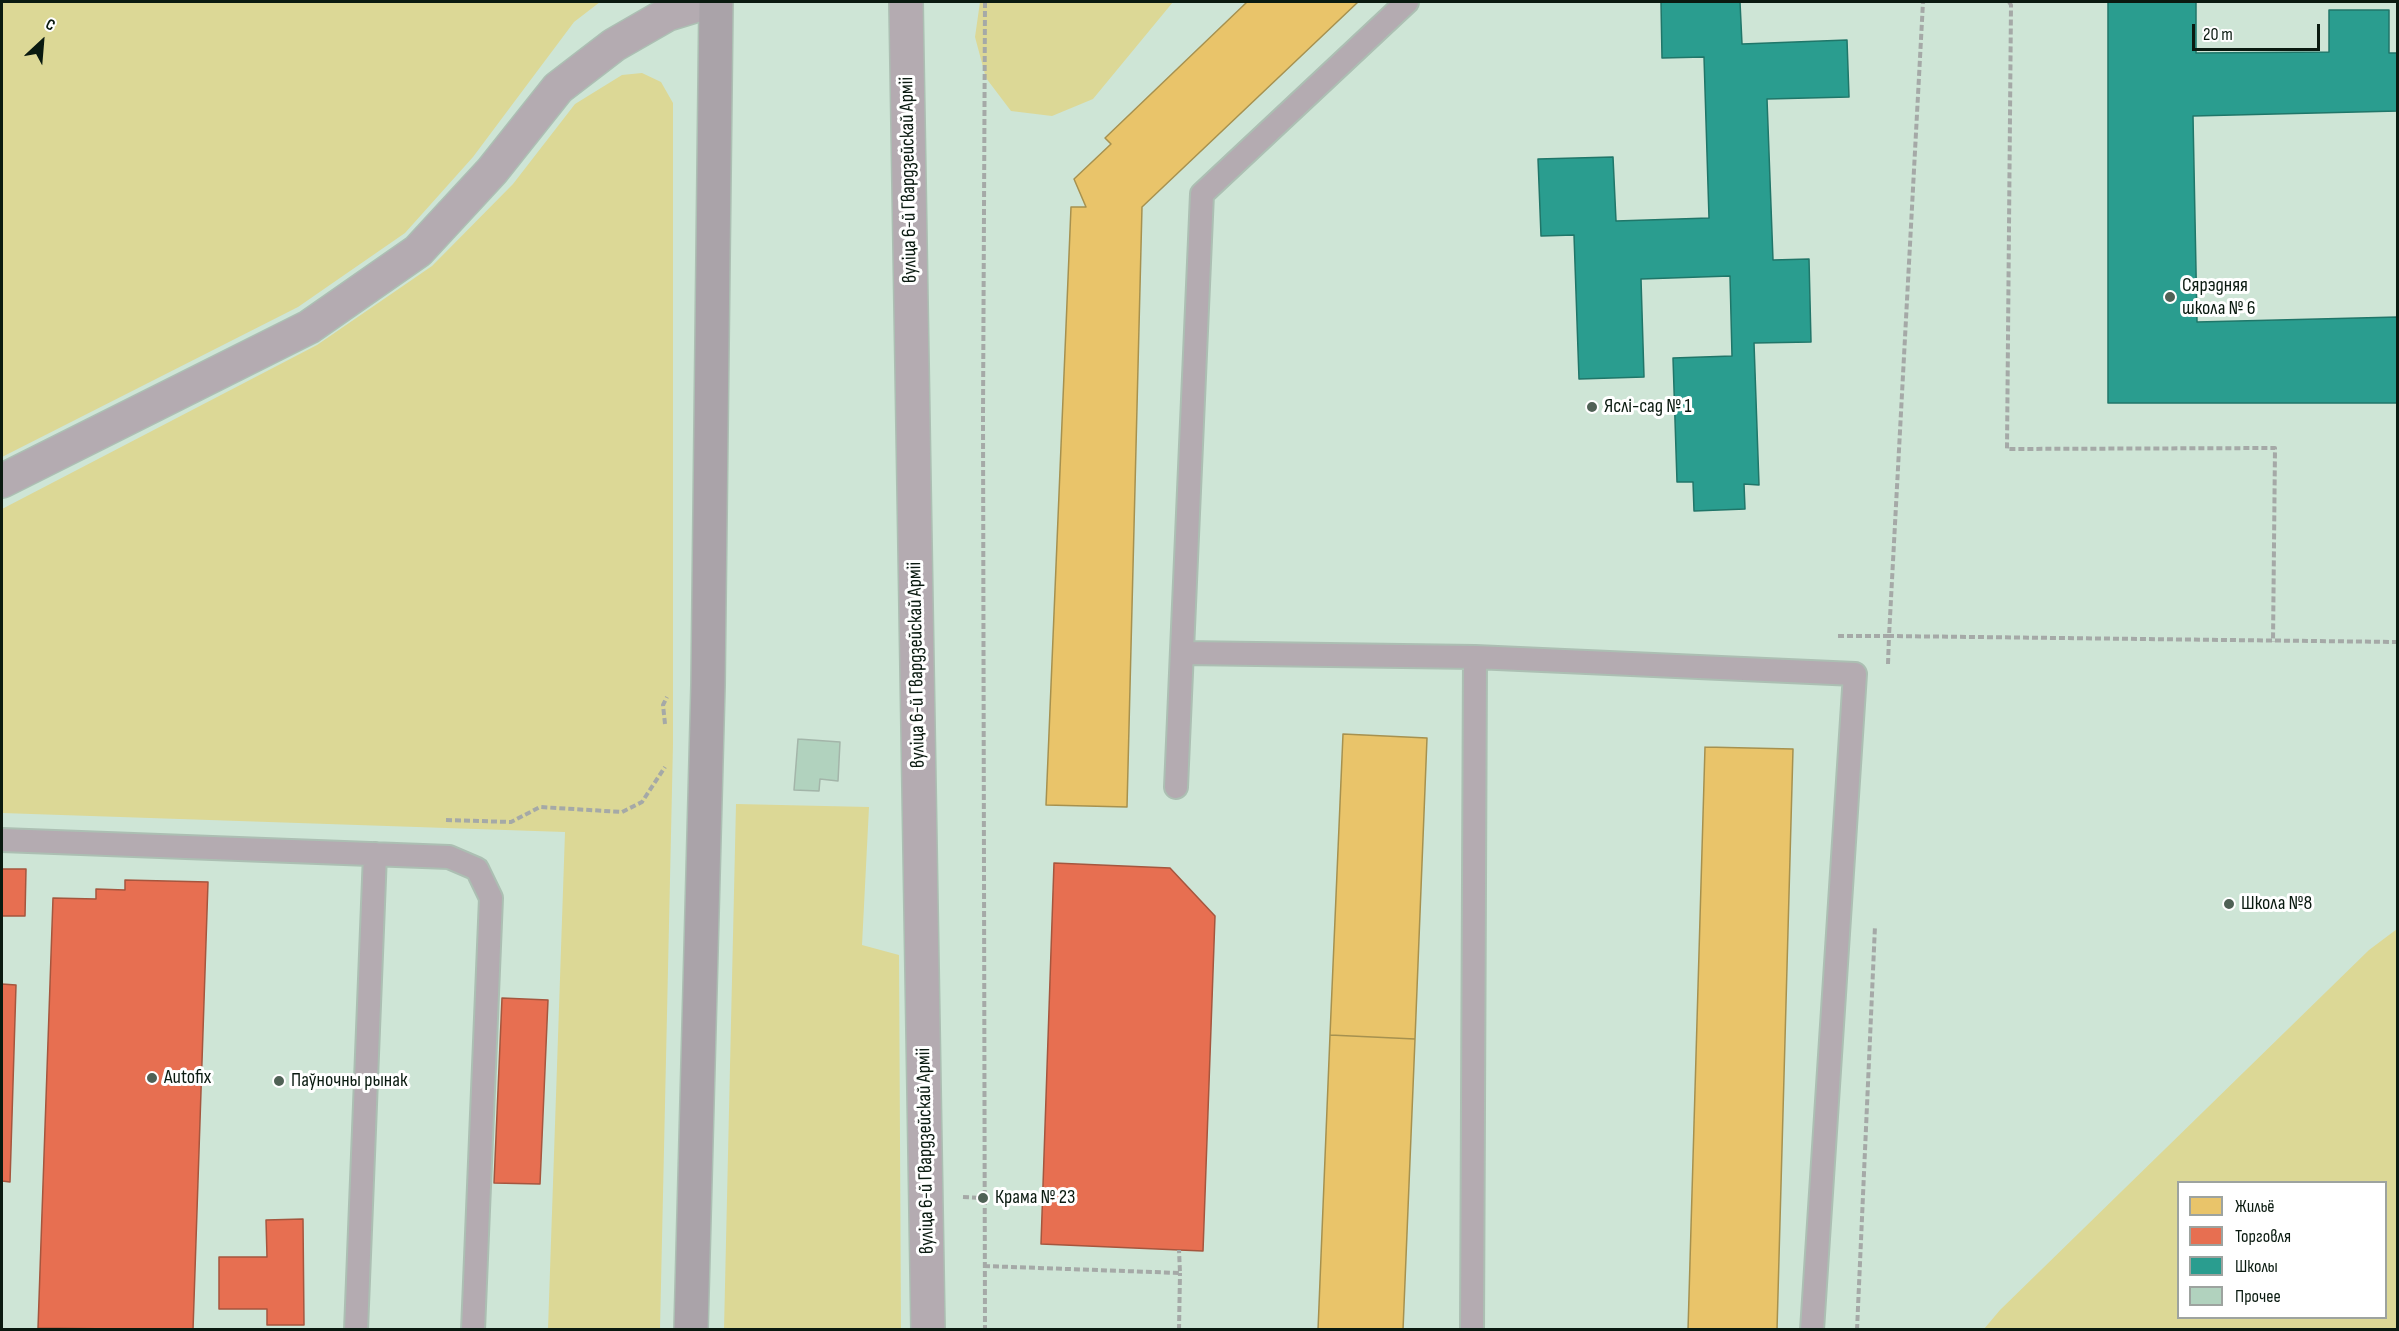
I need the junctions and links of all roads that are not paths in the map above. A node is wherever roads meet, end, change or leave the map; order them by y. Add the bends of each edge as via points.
1 (707, 2) edge
2 (716, 2) edge
3 (906, 2) edge
4 (1407, 2) edge
5 (2, 481) edge
6 (1184, 653) junction
7 (1475, 657) junction
8 (1176, 787) dead end
9 (2, 840) edge
10 (375, 854) junction
11 (356, 1329) edge
12 (473, 1329) edge
13 (691, 1329) edge
14 (928, 1329) edge
15 (1472, 1329) edge
16 (1812, 1329) edge

1 - 5 street via 659,19 614,45 558,88 492,171 418,251 309,327
2 - 13 main road via 708,685
3 - 14 street, вуліца 6-й Гвардзейскай Арміі
4 - 6 lane via 1202,194
6 - 7 lane
6 - 8 lane
7 - 15 lane
7 - 16 lane via 1855,674
9 - 10 lane
10 - 11 lane
10 - 12 lane via 449,857 477,869 491,898

